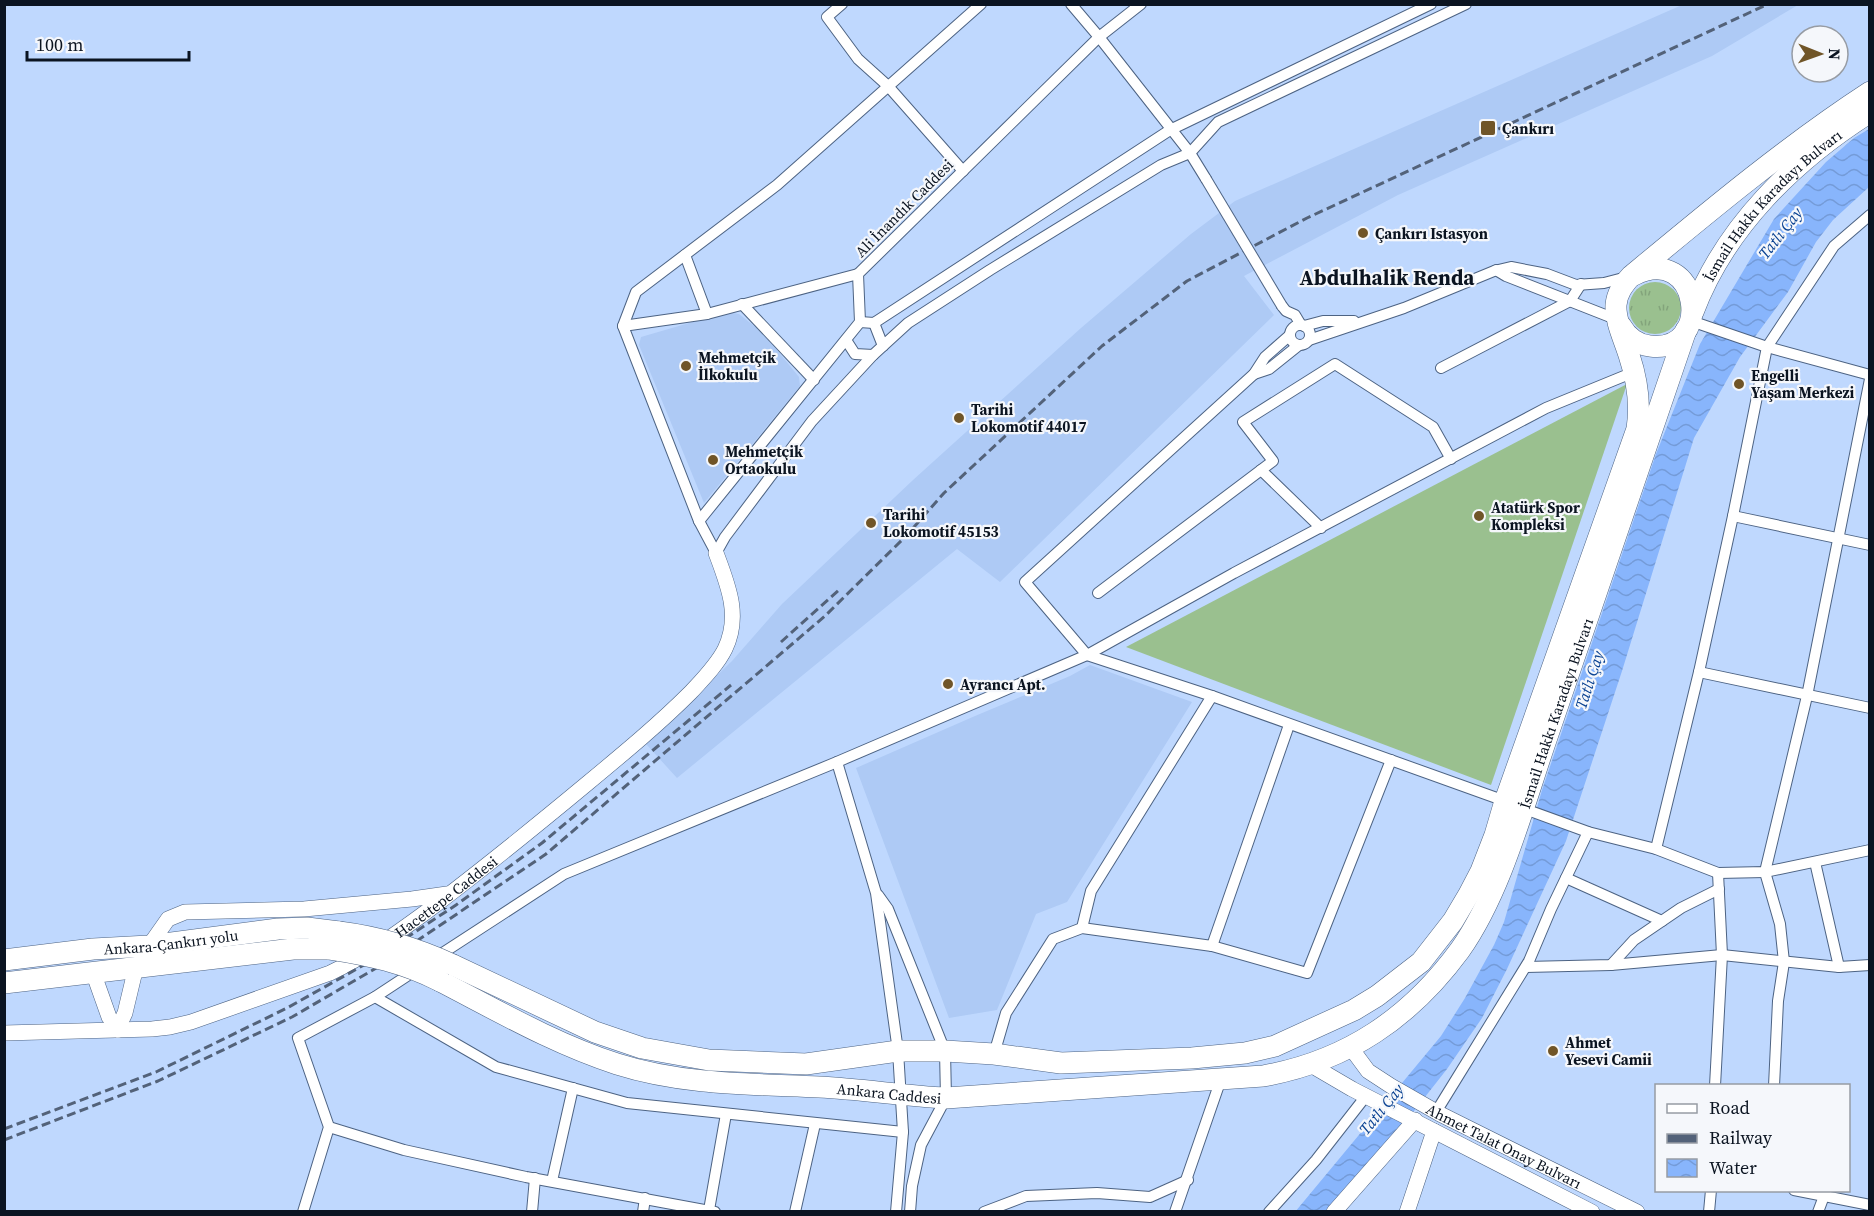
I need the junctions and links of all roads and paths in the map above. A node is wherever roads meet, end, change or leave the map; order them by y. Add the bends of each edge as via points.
1 (842, 4) edge
2 (981, 4) edge
3 (1071, 4) edge
4 (1142, 4) edge
5 (1466, 4) edge
6 (1425, 6) edge
7 (1431, 20) junction
8 (1099, 37) junction
9 (888, 86) junction
10 (1869, 92) edge
11 (1869, 112) edge
12 (1170, 130) junction
13 (1190, 153) junction
14 (963, 171) junction
15 (1869, 215) edge
16 (685, 255) junction
17 (1496, 270) junction
18 (858, 274) junction
19 (1631, 276) junction
20 (1581, 284) junction
21 (1570, 301) junction
22 (742, 304) junction
23 (1284, 309) junction
24 (707, 314) junction
25 (1618, 320) junction
26 (1361, 321) junction
27 (860, 322) junction
28 (874, 322) junction
29 (1694, 322) junction
30 (623, 326) junction
31 (1303, 326) junction
32 (1290, 333) junction
33 (846, 340) junction
34 (1304, 343) junction
35 (883, 346) junction
36 (1767, 347) junction
37 (873, 355) junction
38 (1441, 368) dead end
39 (1634, 372) junction
40 (1254, 374) junction
41 (1869, 377) edge
42 (814, 380) junction
43 (1451, 459) junction
44 (1261, 471) junction
45 (1733, 516) junction
46 (699, 521) junction
47 (1321, 528) junction
48 (1837, 538) junction
49 (1869, 545) edge
50 (716, 553) junction
51 (1098, 593) dead end
52 (1087, 655) junction
53 (1699, 672) junction
54 (1212, 696) junction
55 (1807, 696) junction
56 (1869, 708) edge
57 (1289, 725) junction
58 (1391, 760) junction
59 (837, 762) junction
60 (1519, 807) junction
61 (1588, 832) junction
62 (1656, 849) junction
63 (1869, 850) edge
64 (1815, 861) junction
65 (1765, 872) junction
66 (1718, 873) junction
67 (1566, 878) junction
68 (1719, 889) junction
69 (451, 893) junction
70 (876, 893) junction
71 (1662, 921) junction
72 (1082, 928) junction
73 (334, 940) junction
74 (149, 946) junction
75 (1212, 946) junction
76 (1722, 955) junction
77 (4, 960) edge
78 (1784, 962) junction
79 (1869, 964) edge
80 (1611, 965) junction
81 (136, 967) junction
82 (1526, 967) junction
83 (1839, 967) junction
84 (93, 972) junction
85 (446, 973) junction
86 (4, 983) edge
87 (375, 997) junction
88 (118, 1029) junction
89 (4, 1033) edge
90 (1351, 1048) junction
91 (898, 1051) junction
92 (945, 1051) junction
93 (994, 1054) junction
94 (1311, 1065) junction
95 (1221, 1079) junction
96 (1715, 1084) edge
97 (1774, 1084) edge
98 (573, 1088) junction
99 (901, 1096) junction
100 (946, 1098) junction
101 (1372, 1098) junction
102 (1429, 1108) junction
103 (726, 1114) junction
104 (1413, 1120) junction
105 (815, 1124) junction
106 (329, 1127) junction
107 (1434, 1131) junction
108 (903, 1132) junction
109 (535, 1178) junction
110 (1188, 1180) junction
111 (552, 1181) junction
112 (1711, 1192) edge
113 (1800, 1192) edge
114 (1824, 1196) junction
115 (645, 1198) junction
116 (1869, 1204) edge
117 (712, 1211) edge
118 (303, 1212) edge
119 (532, 1212) edge
120 (643, 1212) edge
121 (795, 1212) edge
122 (896, 1212) edge
123 (910, 1212) edge
124 (984, 1212) edge
125 (1175, 1212) edge
126 (1269, 1212) edge
127 (1334, 1212) edge
128 (1407, 1212) edge
129 (1592, 1212) edge
130 (1637, 1212) edge
131 (1709, 1212) edge
132 (1818, 1212) edge

1 - 9 street via 827,17 858,59
2 - 9 street
3 - 8 street
4 - 8 street, Ali İnandık Caddesi
5 - 7 street
6 - 7 street
6 - 12 street
7 - 13 street via 1218,122
8 - 12 street
8 - 14 street, Ali İnandık Caddesi
9 - 14 street
9 - 16 street via 777,185
10 - 19 highway via 1714,208
11 - 29 highway, İsmail Hakkı Karadayı Bulvarı via 1788,174 1763,201 1725,248 1703,288
12 - 13 street
12 - 28 street
13 - 23 street, bridge
13 - 35 street via 1161,165 1000,264 908,323
14 - 18 street, Ali İnandık Caddesi
15 - 36 street via 1834,246
16 - 24 street
16 - 30 street via 636,292
17 - 20 street via 1511,267
17 - 21 street
17 - 26 street via 1404,308
18 - 22 street
18 - 27 street, Ali İnandık Caddesi
19 - 20 street
19 - 25 highway via 1618,294
19 - 29 highway via 1659,269 1677,276 1690,292
20 - 21 street
21 - 25 street
21 - 38 street
22 - 24 street
22 - 42 street
23 - 31 street
23 - 32 street
24 - 30 street
25 - 29 highway via 1629,337 1655,347 1673,342
25 - 39 highway
26 - 31 street via 1323,321
26 - 34 street
27 - 28 street
27 - 33 street
28 - 35 street
29 - 36 street
29 - 60 highway, İsmail Hakkı Karadayı Bulvarı
30 - 46 street
31 - 32 street
31 - 34 street via 1310,332
32 - 34 street via 1292,341
32 - 40 street via 1264,357
33 - 37 street via 855,354
33 - 42 street
34 - 40 street via 1269,369
35 - 37 street
36 - 41 street
36 - 45 street
37 - 50 street via 812,421
39 - 43 street via 1546,408
39 - 60 highway via 1639,398 1637,429
40 - 52 street via 1025,582
41 - 48 street
42 - 46 street
43 - 44 street via 1433,427 1335,364 1243,422 1274,461
43 - 47 street
44 - 47 street
44 - 51 street
45 - 48 street
45 - 53 street
46 - 50 street
47 - 52 street
48 - 49 street
48 - 55 street
50 - 69 street, Hacettepe Caddesi via 731,594 732,621 724,651 713,667 651,730
52 - 54 street
52 - 59 street
53 - 55 street
53 - 62 street
54 - 57 street
54 - 72 street via 1091,891
55 - 56 street
55 - 65 street
57 - 58 street
57 - 75 street
58 - 60 street
58 - 75 street via 1307,973
59 - 70 street
59 - 87 street via 564,874
60 - 61 street
60 - 90 highway, İsmail Hakkı Karadayı Bulvarı via 1489,900 1460,949 1417,999
60 - 93 highway via 1495,835 1481,872 1457,914 1421,962 1369,1002 1339,1017 1275,1046 1221,1056 1061,1063
61 - 62 street
61 - 67 street
62 - 66 street
63 - 64 street
64 - 65 street
64 - 83 street
65 - 66 street
65 - 78 street via 1780,924
66 - 68 street
67 - 71 street
67 - 82 street
68 - 71 street
68 - 76 street
69 - 74 street via 313,908 185,912 168,919
69 - 88 street, Hacettepe Caddesi via 330,973 191,1022 152,1029
70 - 91 street
70 - 92 street via 888,909
71 - 80 street via 1634,940
72 - 75 street
72 - 93 street via 1053,939 1006,1013
73 - 74 highway, Ankara-Çankırı yolu via 307,928
73 - 81 highway, Ankara-Çankırı yolu via 293,949
73 - 85 highway, bridge via 395,943 426,953
74 - 77 highway, Ankara-Çankırı yolu
76 - 78 street
76 - 80 street
76 - 96 street
78 - 83 street
78 - 97 street
79 - 83 street
80 - 82 street
81 - 84 highway, Ankara-Çankırı yolu
81 - 88 street
82 - 102 street
84 - 86 highway, Ankara-Çankırı yolu
84 - 88 street via 109,1017
85 - 91 highway via 595,1032 662,1053 731,1062 806,1064
85 - 99 highway, Ankara Caddesi via 561,1043 638,1070 715,1083 822,1087
87 - 98 street via 496,1067
87 - 106 street via 298,1038
88 - 89 street, Hacettepe Caddesi
90 - 94 highway, Ankara Caddesi
90 - 102 street, Ahmet Talat Onay Bulvarı via 1368,1071
91 - 92 highway
91 - 99 street
92 - 93 highway
92 - 100 street
94 - 95 highway, Ankara Caddesi via 1263,1076
94 - 101 street
95 - 100 highway, Ankara Caddesi
95 - 110 street
98 - 103 street via 627,1103
98 - 111 street
99 - 100 highway, Ankara Caddesi
99 - 108 street
100 - 123 street via 921,1145
101 - 104 street, Ahmet Talat Onay Bulvarı
101 - 126 street
102 - 130 street, Ahmet Talat Onay Bulvarı
103 - 105 street
103 - 117 street
104 - 107 street, Ahmet Talat Onay Bulvarı
104 - 127 street
105 - 108 street
105 - 121 street
106 - 109 street via 404,1150
106 - 118 street
107 - 128 street
107 - 129 street, Ahmet Talat Onay Bulvarı
108 - 122 street
109 - 111 street
109 - 119 street
110 - 124 street via 1150,1197 1097,1193 1026,1196
110 - 125 street
111 - 115 street
112 - 131 street
113 - 114 street
114 - 116 street
114 - 132 street
115 - 117 street
115 - 120 street

